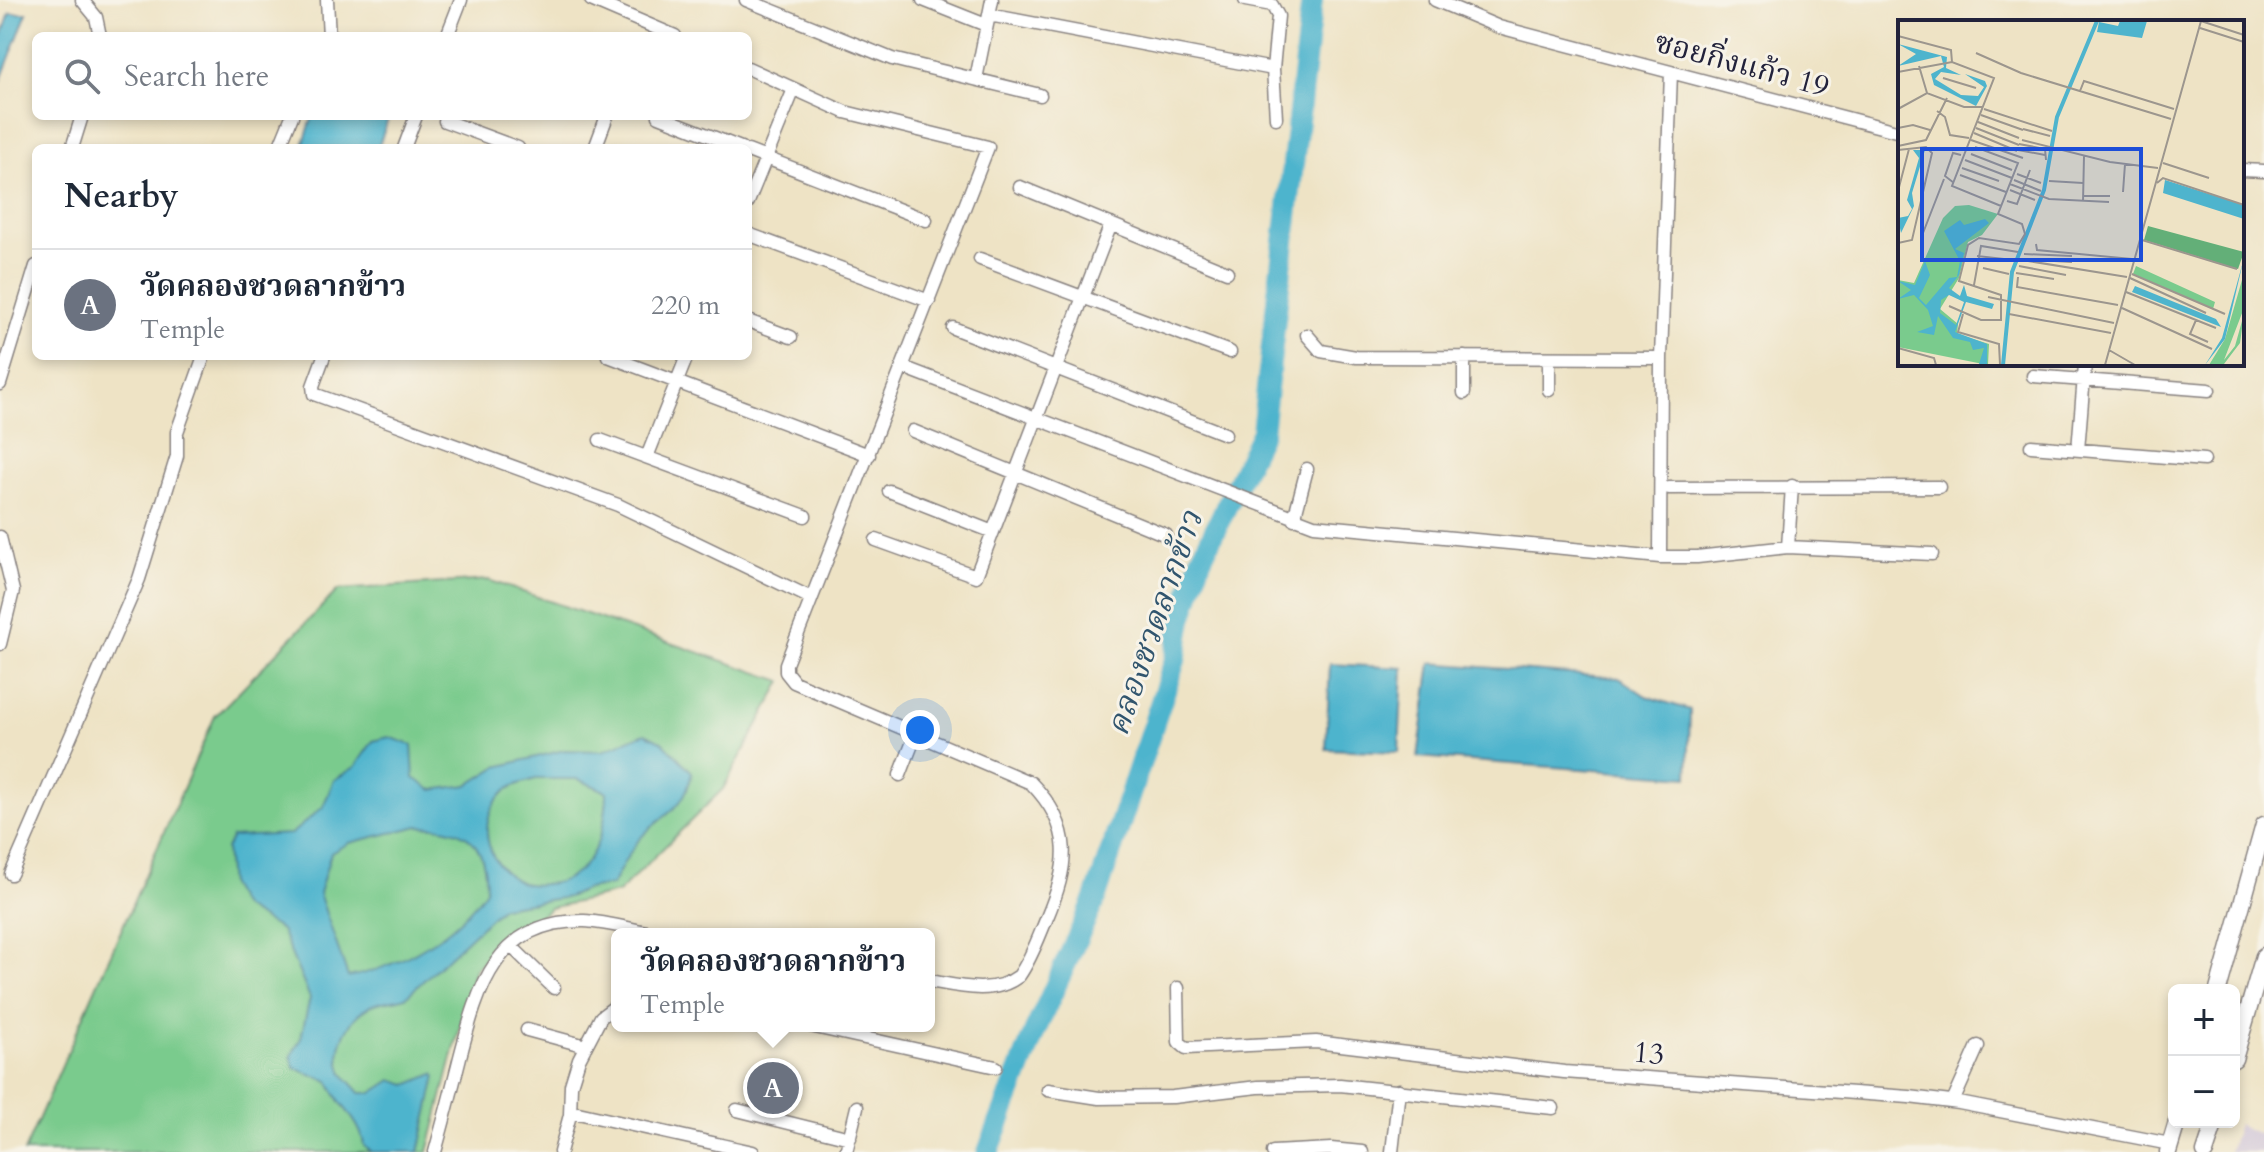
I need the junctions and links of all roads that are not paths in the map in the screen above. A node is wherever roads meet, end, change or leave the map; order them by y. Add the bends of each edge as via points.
1 (82, 0) edge
2 (327, 0) edge
3 (461, 0) edge
4 (591, 0) edge
5 (746, 0) edge
6 (923, 0) edge
7 (992, 0) edge
8 (1245, 0) edge
9 (1435, 0) edge
10 (987, 20) junction
11 (643, 22) junction
12 (99, 32) edge
13 (329, 32) edge
14 (449, 32) edge
15 (639, 32) edge
16 (666, 32) edge
17 (1273, 69) junction
18 (752, 70) edge
19 (1671, 72) junction
20 (976, 79) junction
21 (794, 89) junction
22 (1040, 95) dead end
23 (1276, 118) dead end
24 (81, 120) edge
25 (290, 120) edge
26 (414, 120) edge
27 (606, 120) edge
28 (669, 120) edge
29 (445, 121) dead end
30 (1898, 131) edge
31 (73, 144) edge
32 (281, 144) edge
33 (406, 144) edge
34 (507, 144) edge
35 (596, 144) edge
36 (731, 144) edge
37 (752, 153) edge
38 (766, 158) junction
39 (2244, 170) edge
40 (2264, 171) edge
41 (1020, 187) dead end
42 (752, 192) edge
43 (926, 220) dead end
44 (1111, 224) junction
45 (752, 235) edge
46 (980, 259) dead end
47 (1227, 272) dead end
48 (32, 279) edge
49 (1083, 297) junction
50 (929, 301) junction
51 (752, 322) edge
52 (953, 328) dead end
53 (1307, 335) dead end
54 (791, 337) dead end
55 (1230, 352) dead end
56 (1464, 357) junction
57 (1549, 358) junction
58 (1661, 358) junction
59 (203, 360) edge
60 (323, 360) edge
61 (619, 360) edge
62 (685, 360) edge
63 (2085, 366) edge
64 (903, 367) junction
65 (1056, 368) junction
66 (2033, 376) dead end
67 (2084, 381) junction
68 (677, 382) junction
69 (0, 384) edge
70 (1549, 390) dead end
71 (2209, 390) dead end
72 (1464, 393) dead end
73 (1037, 419) junction
74 (913, 431) dead end
75 (1225, 434) dead end
76 (600, 440) dead end
77 (2031, 446) dead end
78 (2078, 450) junction
79 (869, 455) junction
80 (647, 457) junction
81 (2204, 460) dead end
82 (1307, 469) dead end
83 (1016, 471) junction
84 (1792, 486) junction
85 (1939, 487) dead end
86 (1669, 488) dead end
87 (889, 491) dead end
88 (805, 516) dead end
89 (1294, 519) junction
90 (993, 532) junction
91 (1166, 535) dead end
92 (0, 537) edge
93 (876, 540) dead end
94 (1788, 547) junction
95 (1932, 554) dead end
96 (1660, 557) junction
97 (811, 598) junction
98 (0, 644) edge
99 (916, 734) junction
100 (900, 775) dead end
101 (2264, 825) edge
102 (11, 874) dead end
103 (623, 928) edge
104 (511, 946) junction
105 (2264, 956) edge
106 (935, 982) edge
107 (2220, 984) edge
108 (554, 988) dead end
109 (1178, 988) dead end
110 (611, 1010) edge
111 (527, 1030) dead end
112 (837, 1032) edge
113 (586, 1046) junction
114 (1978, 1046) dead end
115 (2235, 1056) edge
116 (996, 1067) dead end
117 (1048, 1090) dead end
118 (1399, 1090) junction
119 (1953, 1102) junction
120 (857, 1107) dead end
121 (1553, 1108) dead end
122 (737, 1110) dead end
123 (570, 1115) junction
124 (2175, 1128) edge
125 (2213, 1128) edge
126 (850, 1138) junction
127 (2169, 1148) edge
128 (435, 1152) edge
129 (560, 1152) edge
130 (753, 1152) edge
131 (846, 1152) edge
132 (1273, 1152) edge
133 (1362, 1152) edge
134 (1392, 1152) edge
135 (2205, 1152) edge

1 - 12 street via 96,17
2 - 13 street
3 - 14 street
4 - 11 street
5 - 20 street via 892,59
6 - 10 street
7 - 10 street
8 - 17 street via 1276,9
9 - 19 street, ซอยกิ่งแก้ว 19 via 1499,27
10 - 17 street
10 - 20 street
11 - 15 street
11 - 16 street
17 - 23 street
18 - 21 street
19 - 30 street, ซอยกิ่งแก้ว 19
19 - 58 street
20 - 22 street
21 - 38 street
21 - 50 street via 845,112 988,147
24 - 31 street
25 - 32 street
26 - 33 street
27 - 35 street
28 - 36 street
29 - 34 street
37 - 38 street
38 - 42 street
38 - 43 street
39 - 40 street
41 - 44 street
44 - 47 street
44 - 49 street
45 - 50 street
46 - 49 street
48 - 69 street
49 - 55 street
49 - 65 street
50 - 64 street
51 - 54 street
52 - 65 street
53 - 56 street via 1329,354
56 - 57 street
56 - 72 street
57 - 58 street
57 - 70 street
58 - 96 street
59 - 102 street via 177,432 177,456 139,579
60 - 97 street via 314,394 618,505
61 - 68 street
62 - 68 street
63 - 67 street
64 - 73 street
64 - 79 street
65 - 73 street
65 - 75 street
66 - 67 street
67 - 71 street
67 - 78 street
68 - 79 street
68 - 80 street
73 - 83 street
73 - 89 street
74 - 83 street
76 - 80 street
77 - 78 street
78 - 81 street
79 - 97 street
80 - 88 street
82 - 89 street
83 - 90 street
83 - 91 street
84 - 85 street
84 - 86 street
84 - 94 street
87 - 90 street
89 - 96 street via 1332,527
90 - 93 street via 976,576
92 - 98 street via 13,591
94 - 95 street
94 - 96 street
97 - 99 street via 786,664 794,682
99 - 100 street
99 - 106 street via 1031,783 1055,812 1065,855 1062,881 1019,976 984,989
101 - 107 main road
103 - 104 street via 584,921 533,932
104 - 108 street
104 - 128 street via 477,992
105 - 115 main road
109 - 119 street, 13 via 1176,1026 1186,1048 1316,1042 1564,1072
110 - 113 street via 601,1017
111 - 113 street
112 - 116 street
113 - 123 street via 571,1085
114 - 119 street
117 - 118 street via 1099,1098 1312,1084
118 - 121 street
118 - 134 street
119 - 127 street, 13
120 - 126 street
122 - 126 street
123 - 129 street
123 - 130 street
124 - 127 main road
125 - 135 main road
126 - 131 street
132 - 133 street

